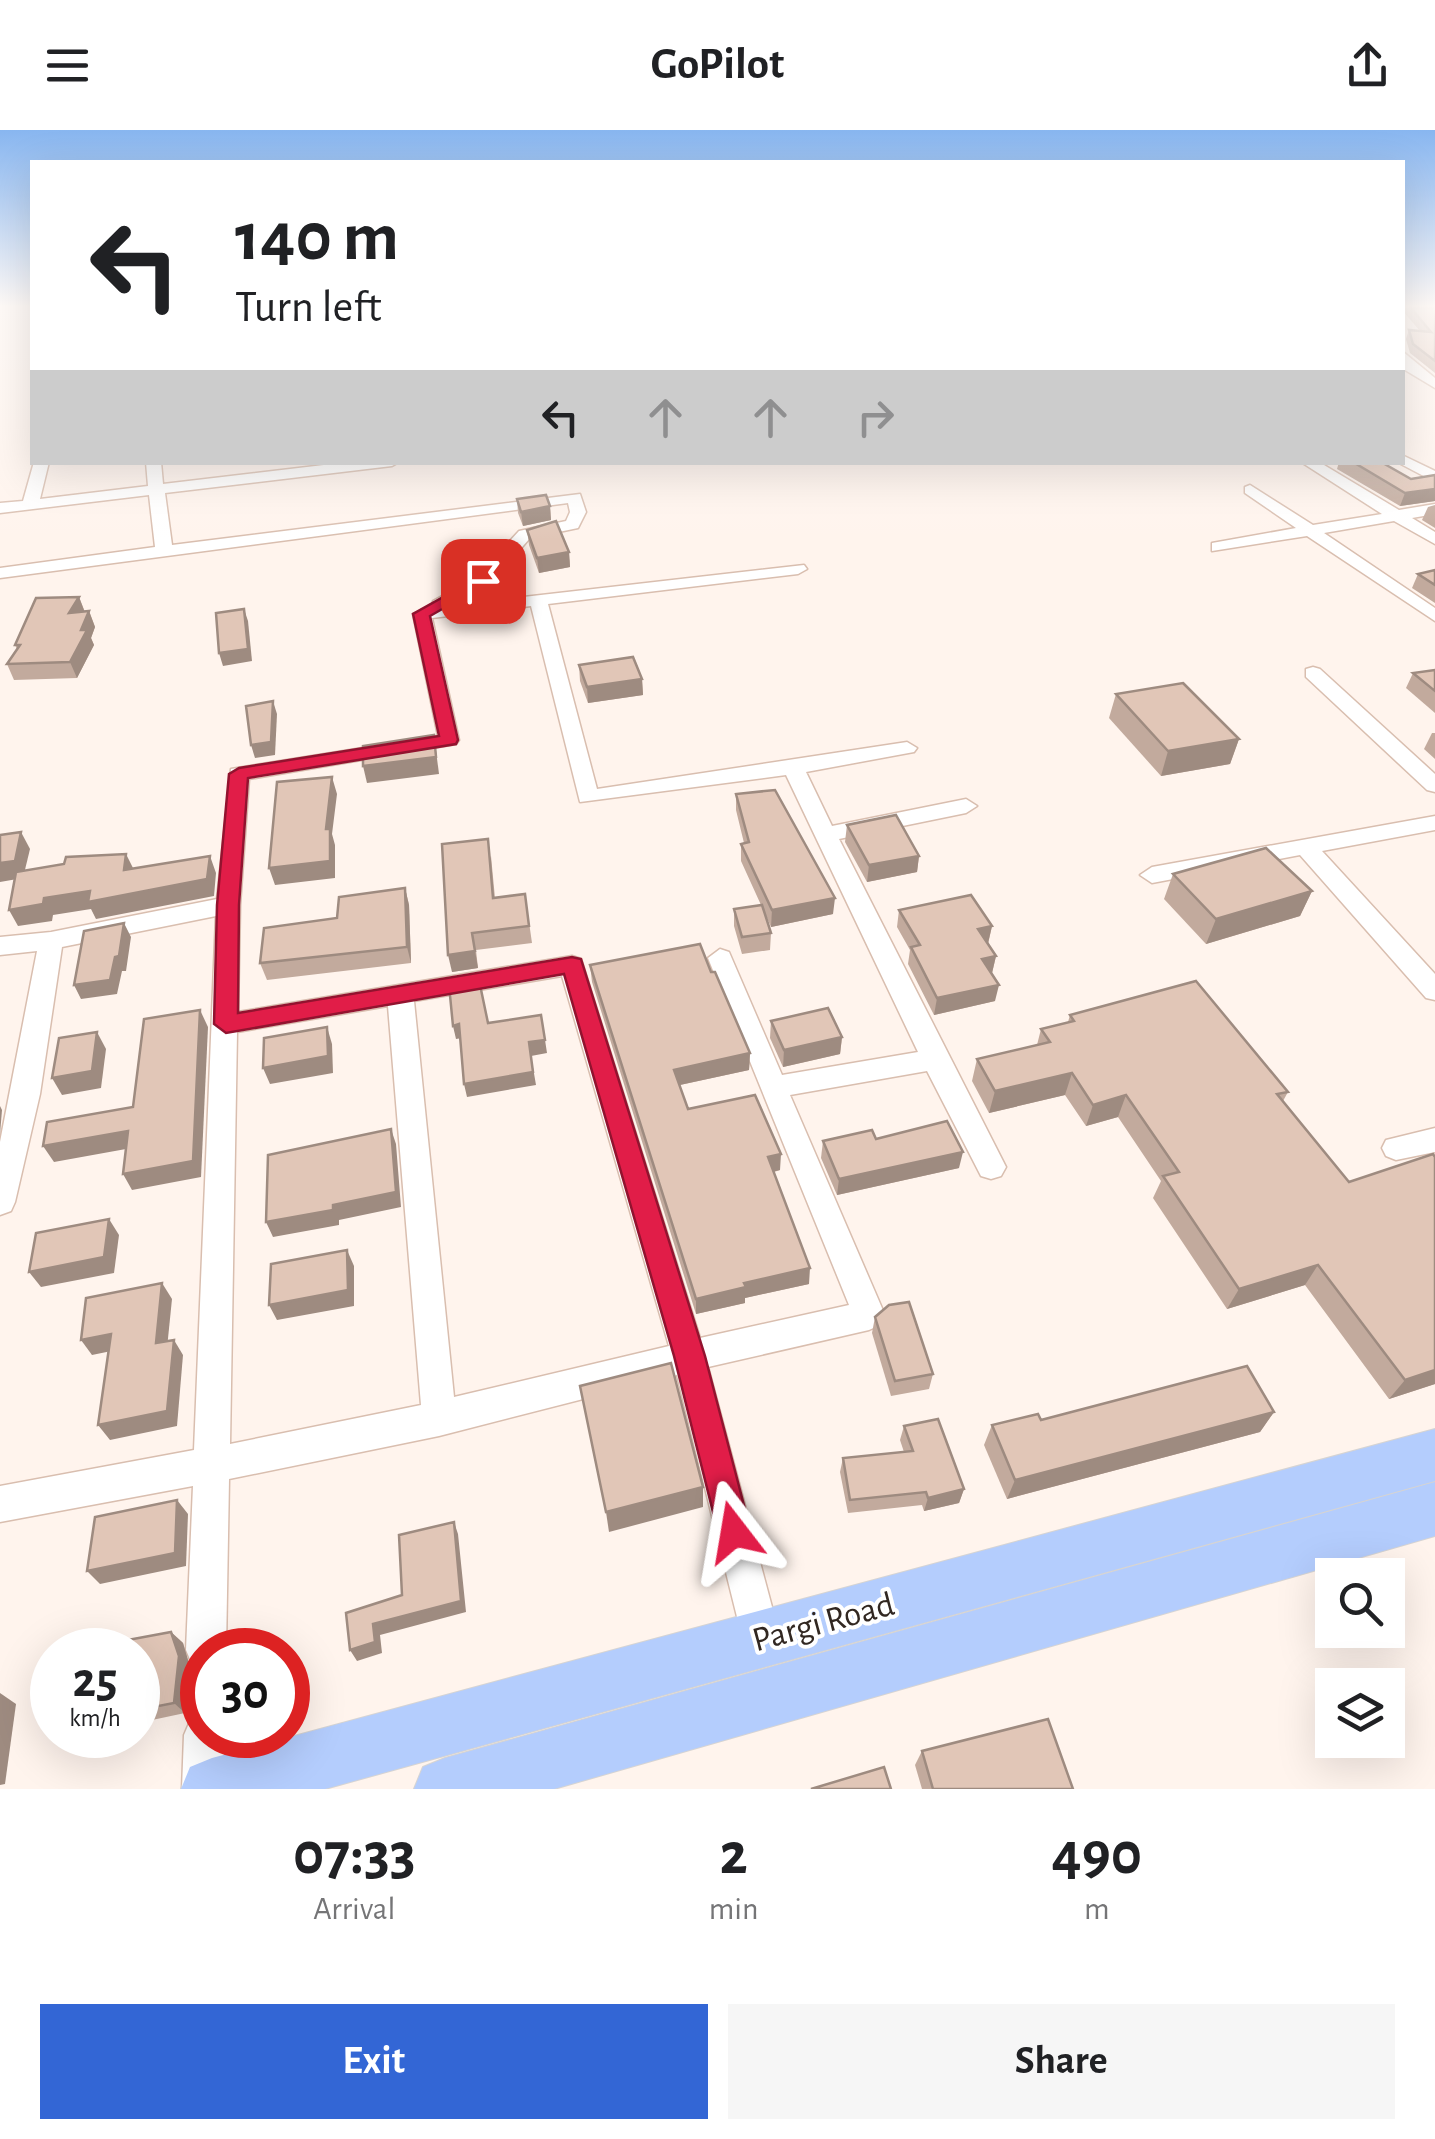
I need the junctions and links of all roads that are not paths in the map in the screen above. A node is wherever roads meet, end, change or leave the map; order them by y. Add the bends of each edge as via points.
1 (1405, 461) edge
2 (46, 465) edge
3 (154, 465) edge
4 (341, 465) edge
5 (1313, 465) edge
6 (254, 470) edge
7 (1435, 476) edge
8 (157, 490) junction
9 (1250, 490) dead end
10 (30, 505) junction
11 (0, 508) edge
12 (1435, 508) edge
13 (1398, 516) junction
14 (1311, 532) junction
15 (1435, 538) edge
16 (1218, 548) dead end
17 (164, 551) junction
18 (798, 569) dead end
19 (0, 572) edge
20 (538, 600) junction
21 (422, 614) junction
22 (1435, 616) edge
23 (1313, 673) dead end
24 (907, 748) dead end
25 (793, 768) junction
26 (1435, 785) edge
27 (966, 806) dead end
28 (1435, 823) edge
29 (823, 835) junction
30 (1306, 847) junction
31 (1152, 875) dead end
32 (228, 905) junction
33 (51, 941) junction
34 (0, 946) edge
35 (720, 958) dead end
36 (1435, 991) edge
37 (400, 994) junction
38 (226, 1024) junction
39 (935, 1059) junction
40 (773, 1088) junction
41 (13, 1097) edge
42 (1435, 1140) edge
43 (1396, 1148) dead end
44 (992, 1167) dead end
45 (0, 1202) edge
46 (690, 1356) junction
47 (438, 1419) junction
48 (1435, 1455) edge
49 (211, 1466) junction
50 (0, 1504) edge
51 (1435, 1509) edge
52 (207, 1628) edge
53 (762, 1637) junction
54 (203, 1758) edge
55 (555, 1773) edge
56 (202, 1789) edge
57 (212, 1789) edge
58 (445, 1789) edge

1 - 7 street
2 - 10 street
3 - 8 street
4 - 6 street
5 - 13 street
6 - 8 street
8 - 10 street
8 - 17 street
9 - 14 street
10 - 11 street
12 - 13 street
13 - 14 street
13 - 15 street
14 - 16 street
14 - 22 street
17 - 19 street
17 - 21 street via 574,497 578,512 572,525 524,534 483,581
18 - 20 street
20 - 21 street
20 - 25 street via 588,797
21 - 32 street via 449,740 239,774
23 - 26 street
24 - 25 street
25 - 29 street
27 - 29 street
28 - 30 street
29 - 39 street
30 - 31 street
30 - 36 street
32 - 33 street
32 - 38 street
33 - 34 street
33 - 41 street
35 - 40 street
37 - 38 street
37 - 46 street via 572,965
37 - 47 street
38 - 49 street
39 - 40 street
39 - 44 street
40 - 46 street via 869,1315
41 - 45 street
42 - 43 street
46 - 47 street
46 - 53 street
47 - 49 street
48 - 53 main road, Pargi Road
49 - 50 street
49 - 52 street
51 - 55 main road, Pargi Road
53 - 57 main road, Pargi Road
54 - 56 street
55 - 58 main road, Pargi Road

